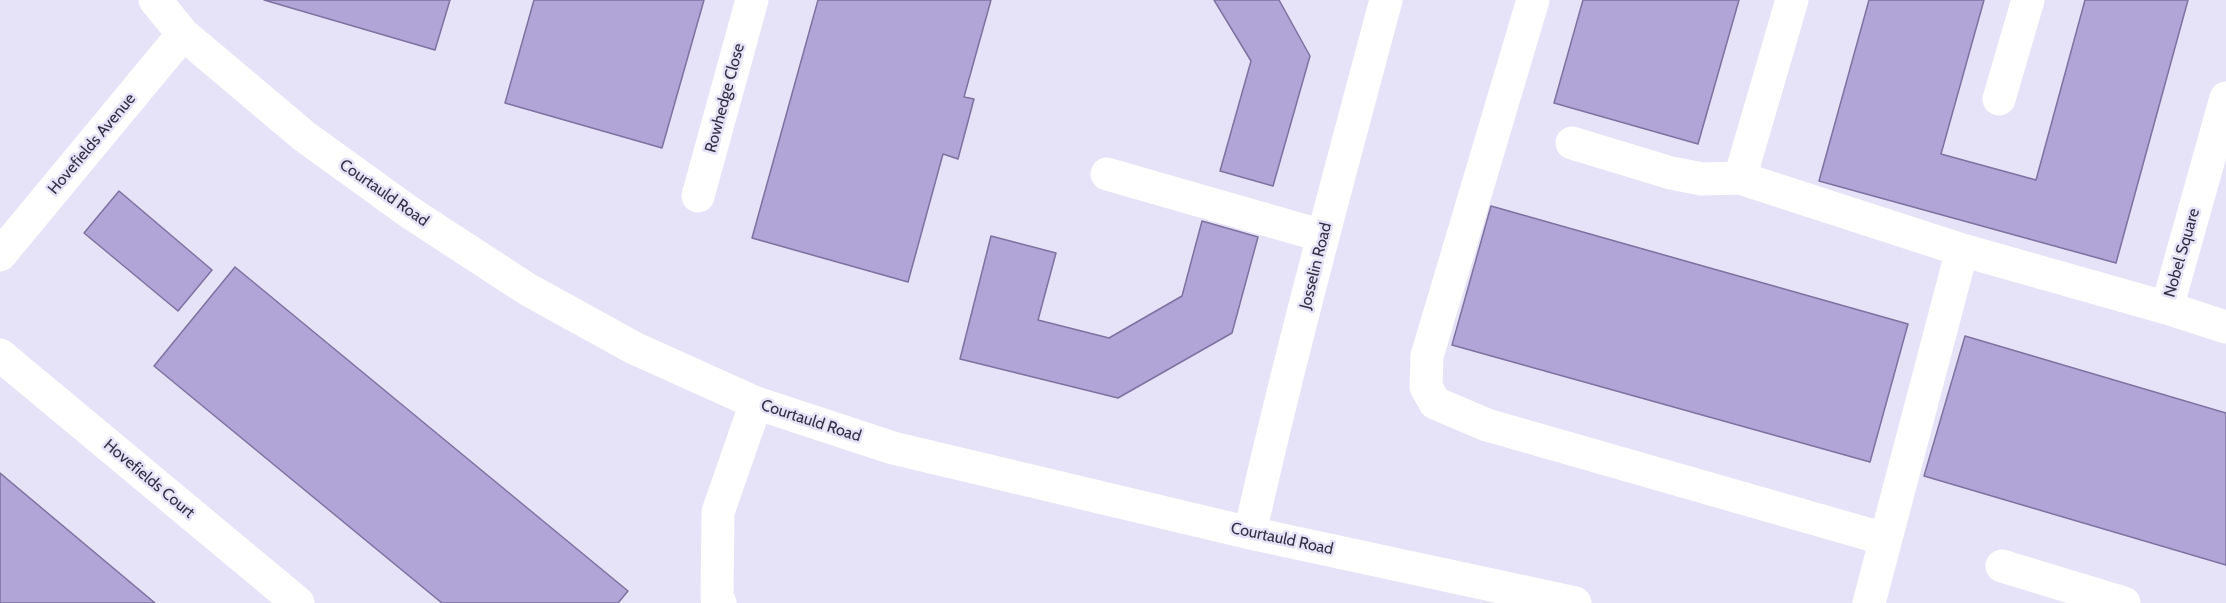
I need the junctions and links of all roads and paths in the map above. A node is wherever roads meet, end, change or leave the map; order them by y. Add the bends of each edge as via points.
1 (155, 0) edge
2 (752, 0) edge
3 (1386, 0) edge
4 (1533, 0) edge
5 (1792, 0) edge
6 (2028, 0) edge
7 (183, 34) junction
8 (2226, 98) edge
9 (1999, 99) dead end
10 (1572, 143) dead end
11 (1107, 174) dead end
12 (1740, 178) junction
13 (698, 196) dead end
14 (1323, 236) junction
15 (1962, 250) junction
16 (0, 255) edge
17 (2167, 308) junction
18 (2226, 327) edge
19 (0, 354) edge
20 (756, 403) junction
21 (1250, 533) junction
22 (1885, 539) junction
23 (2002, 566) dead end
24 (298, 603) edge
25 (720, 603) edge
26 (1575, 603) edge
27 (1869, 603) edge
28 (2124, 603) edge

1 - 7 street, Courtauld Road
2 - 13 street, Rowhedge Close
3 - 14 street, Josselin Road
4 - 22 street via 1427,356 1426,387 1435,403 1487,425
5 - 12 street
6 - 9 street
7 - 16 street, Hovefields Avenue
7 - 20 street, Courtauld Road via 304,136 517,283 634,348
8 - 17 street, Nobel Square
10 - 12 street, Nobel Square via 1671,173 1702,179
11 - 14 street
12 - 15 street, Nobel Square
14 - 21 street, Josselin Road
15 - 17 street, Nobel Square
15 - 22 street
17 - 18 street
19 - 24 street, Hovefields Court
20 - 21 street, Courtauld Road via 893,448
20 - 25 street via 718,512
21 - 26 street, Courtauld Road
22 - 27 street
23 - 28 street

